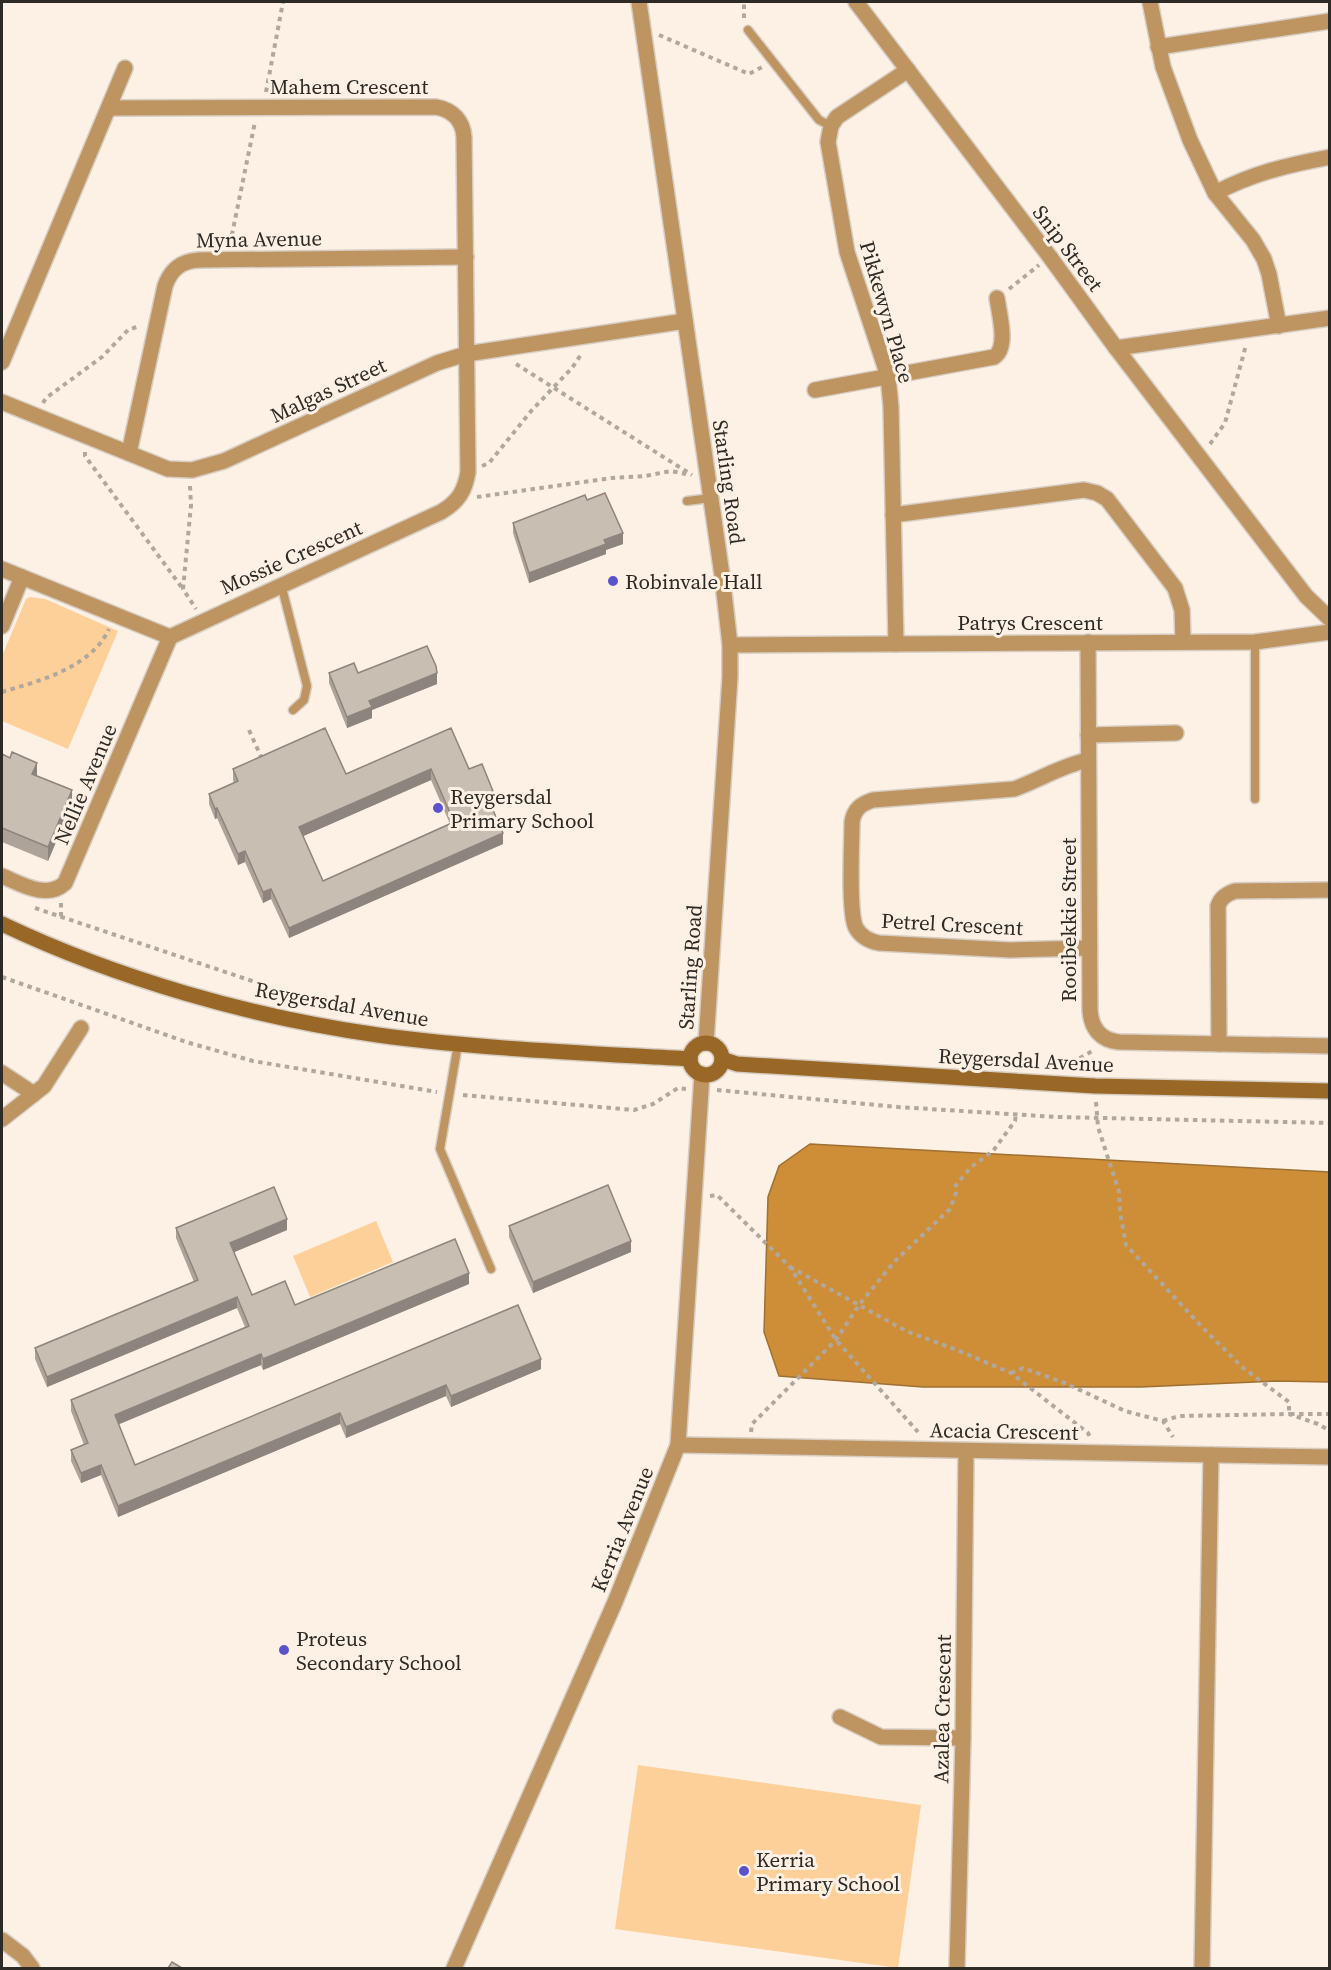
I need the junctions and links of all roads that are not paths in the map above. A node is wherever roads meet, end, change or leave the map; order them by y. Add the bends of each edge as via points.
1 (639, 2) edge
2 (856, 2) edge
3 (1150, 2) edge
4 (1329, 21) edge
5 (748, 30) dead end
6 (1158, 47) junction
7 (126, 68) dead end
8 (908, 70) junction
9 (109, 108) junction
10 (831, 126) junction
11 (1329, 157) edge
12 (1215, 193) junction
13 (466, 257) junction
14 (997, 298) road end
15 (1329, 318) edge
16 (685, 321) junction
17 (1279, 326) junction
18 (1116, 348) junction
19 (466, 354) junction
20 (2, 362) edge
21 (888, 376) junction
22 (815, 390) dead end
23 (2, 402) edge
24 (129, 453) junction
25 (711, 498) junction
26 (687, 501) dead end
27 (893, 515) junction
28 (2, 569) edge
29 (22, 577) junction
30 (282, 584) junction
31 (1329, 619) edge
32 (2, 626) edge
33 (1329, 632) edge
34 (170, 637) junction
35 (1088, 642) junction
36 (1183, 642) junction
37 (1255, 642) junction
38 (896, 644) junction
39 (730, 645) junction
40 (293, 710) dead end
41 (1176, 733) dead end
42 (1088, 735) junction
43 (1088, 760) junction
44 (1255, 799) dead end
45 (2, 876) edge
46 (1329, 890) edge
47 (2, 924) edge
48 (1089, 948) junction
49 (81, 1028) dead end
50 (706, 1043) junction
51 (458, 1044) junction
52 (1219, 1044) junction
53 (1329, 1046) edge
54 (690, 1059) junction
55 (722, 1059) junction
56 (2, 1073) edge
57 (702, 1082) junction
58 (1329, 1091) edge
59 (34, 1094) junction
60 (2, 1119) edge
61 (491, 1269) dead end
62 (678, 1445) junction
63 (966, 1451) junction
64 (1211, 1455) junction
65 (1329, 1457) edge
66 (840, 1717) dead end
67 (963, 1738) junction
68 (2, 1940) edge
69 (32, 1968) edge
70 (454, 1968) edge
71 (957, 1968) edge
72 (1202, 1968) edge

1 - 16 street, Starling Road
2 - 8 street, Snip Street
3 - 6 street
4 - 6 street
5 - 10 lane via 819,120
6 - 12 street via 1190,140
7 - 9 street
8 - 10 street via 837,117
8 - 18 street, Snip Street
9 - 13 street, Mahem Crescent via 436,107 452,113 464,130
9 - 20 street
10 - 21 street, Pikkewyn Place via 828,142 847,252
11 - 12 street via 1244,178
12 - 17 street via 1264,259
13 - 19 street, Mahem Crescent
13 - 24 street, Myna Avenue via 227,259 192,260 179,265 168,278
14 - 21 street via 1002,344 998,355
15 - 17 street
16 - 19 street, Malgas Street
16 - 25 street, Starling Road
17 - 18 street
18 - 31 street, Snip Street via 1306,596
19 - 24 street, Malgas Street via 437,363 224,461 192,470 168,469
19 - 30 street, Mossie Crescent via 468,472 463,492 441,512
21 - 22 street
21 - 27 street, Pikkewyn Place
23 - 24 street, Malgas Street
25 - 26 lane
25 - 39 street, Starling Road
27 - 36 street via 1083,490 1097,493 1107,500 1175,588 1182,610
27 - 38 street, Pikkewyn Place
28 - 29 street
29 - 32 street
29 - 34 street
30 - 34 street, Mossie Crescent
30 - 40 lane via 308,686 304,700
33 - 37 street, Patrys Crescent
34 - 45 street, Nellie Avenue via 65,883 48,891
35 - 36 street, Patrys Crescent
35 - 38 street, Patrys Crescent
35 - 42 street, Rooibekkie Street
36 - 37 street, Patrys Crescent
37 - 44 lane
38 - 39 street, Patrys Crescent
39 - 50 street, Starling Road
41 - 42 street
42 - 43 street, Rooibekkie Street
43 - 48 street, Rooibekkie Street
43 - 48 street, Petrel Crescent via 1014,789 862,804 852,822 852,919 858,931 871,941 1010,950
46 - 52 street via 1235,891 1222,898 1218,906
47 - 51 main road, Reygersdal Avenue via 100,964 217,1001 320,1025
48 - 52 street, Rooibekkie Street via 1090,1019 1105,1038 1119,1042
49 - 59 street via 44,1086
50 - 54 main road via 697,1046
50 - 55 main road via 716,1046
51 - 54 main road, Reygersdal Avenue
51 - 61 lane via 440,1149
52 - 53 street
54 - 57 main road
55 - 57 main road via 718,1069
55 - 58 main road, Reygersdal Avenue via 737,1064 1095,1086
56 - 59 street
57 - 62 street, Kerria Avenue
59 - 60 street
62 - 63 street, Acacia Crescent
62 - 70 street, Kerria Avenue via 615,1602
63 - 64 street, Acacia Crescent
63 - 67 street, Azalea Crescent
64 - 65 street, Acacia Crescent
64 - 72 street
66 - 67 street via 881,1737
67 - 71 street, Azalea Crescent
68 - 69 street

